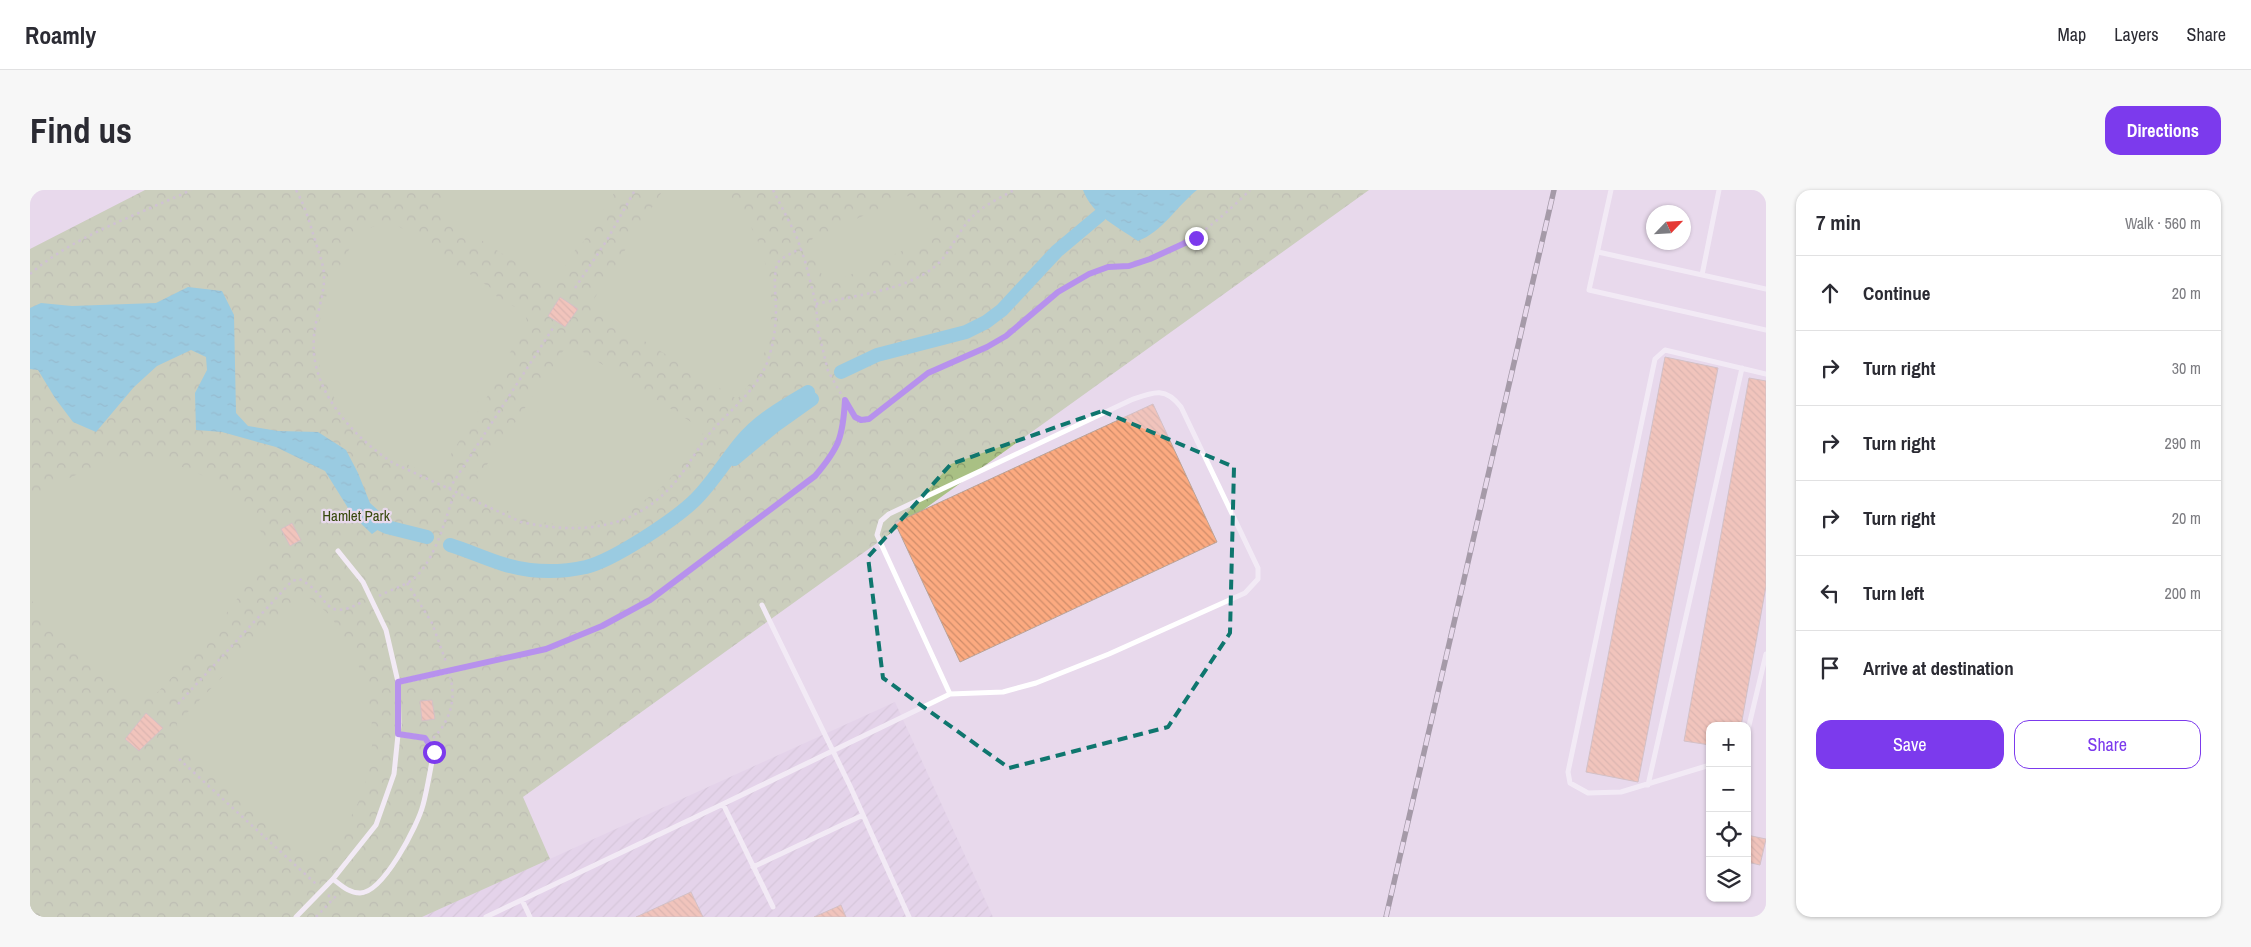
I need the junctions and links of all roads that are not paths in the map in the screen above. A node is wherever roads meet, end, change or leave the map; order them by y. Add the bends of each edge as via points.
1 (1611, 190) edge
2 (1719, 190) edge
3 (1598, 252) junction
4 (1702, 275) junction
5 (1766, 289) edge
6 (1766, 330) edge
7 (1742, 368) junction
8 (1766, 374) edge
9 (338, 551) dead end
10 (762, 606) dead end
11 (1766, 654) edge
12 (448, 671) road end
13 (398, 682) junction
14 (950, 694) junction
15 (1750, 722) edge
16 (398, 734) junction
17 (833, 751) junction
18 (1706, 766) edge
19 (1648, 785) junction
20 (723, 804) junction
21 (863, 815) junction
22 (753, 866) junction
23 (333, 879) junction
24 (522, 900) junction
25 (773, 907) dead end
26 (296, 917) edge
27 (486, 917) edge
28 (530, 917) edge
29 (909, 917) edge

1 - 3 lane
2 - 4 lane
3 - 4 lane
3 - 6 lane via 1589,290
4 - 5 lane
7 - 8 lane
7 - 19 lane
7 - 19 lane via 1665,350 1655,359 1568,772 1570,783 1588,793 1621,792
9 - 13 lane via 363,582 386,630
10 - 17 lane
11 - 15 lane
12 - 13 lane
13 - 16 lane
14 - 14 lane via 1003,692 1036,683 1245,594 1258,580 1258,568 1174,397 1157,391 1131,400 889,514 881,522 877,535
14 - 17 lane
16 - 23 lane via 394,774 376,824
16 - 23 lane via 425,738 434,752 423,807 397,860 375,887 362,893 350,892
17 - 20 lane
17 - 21 lane
18 - 19 lane
20 - 22 lane
20 - 24 lane
21 - 22 lane
21 - 29 lane
22 - 25 lane
23 - 26 lane
24 - 27 lane
24 - 28 lane

